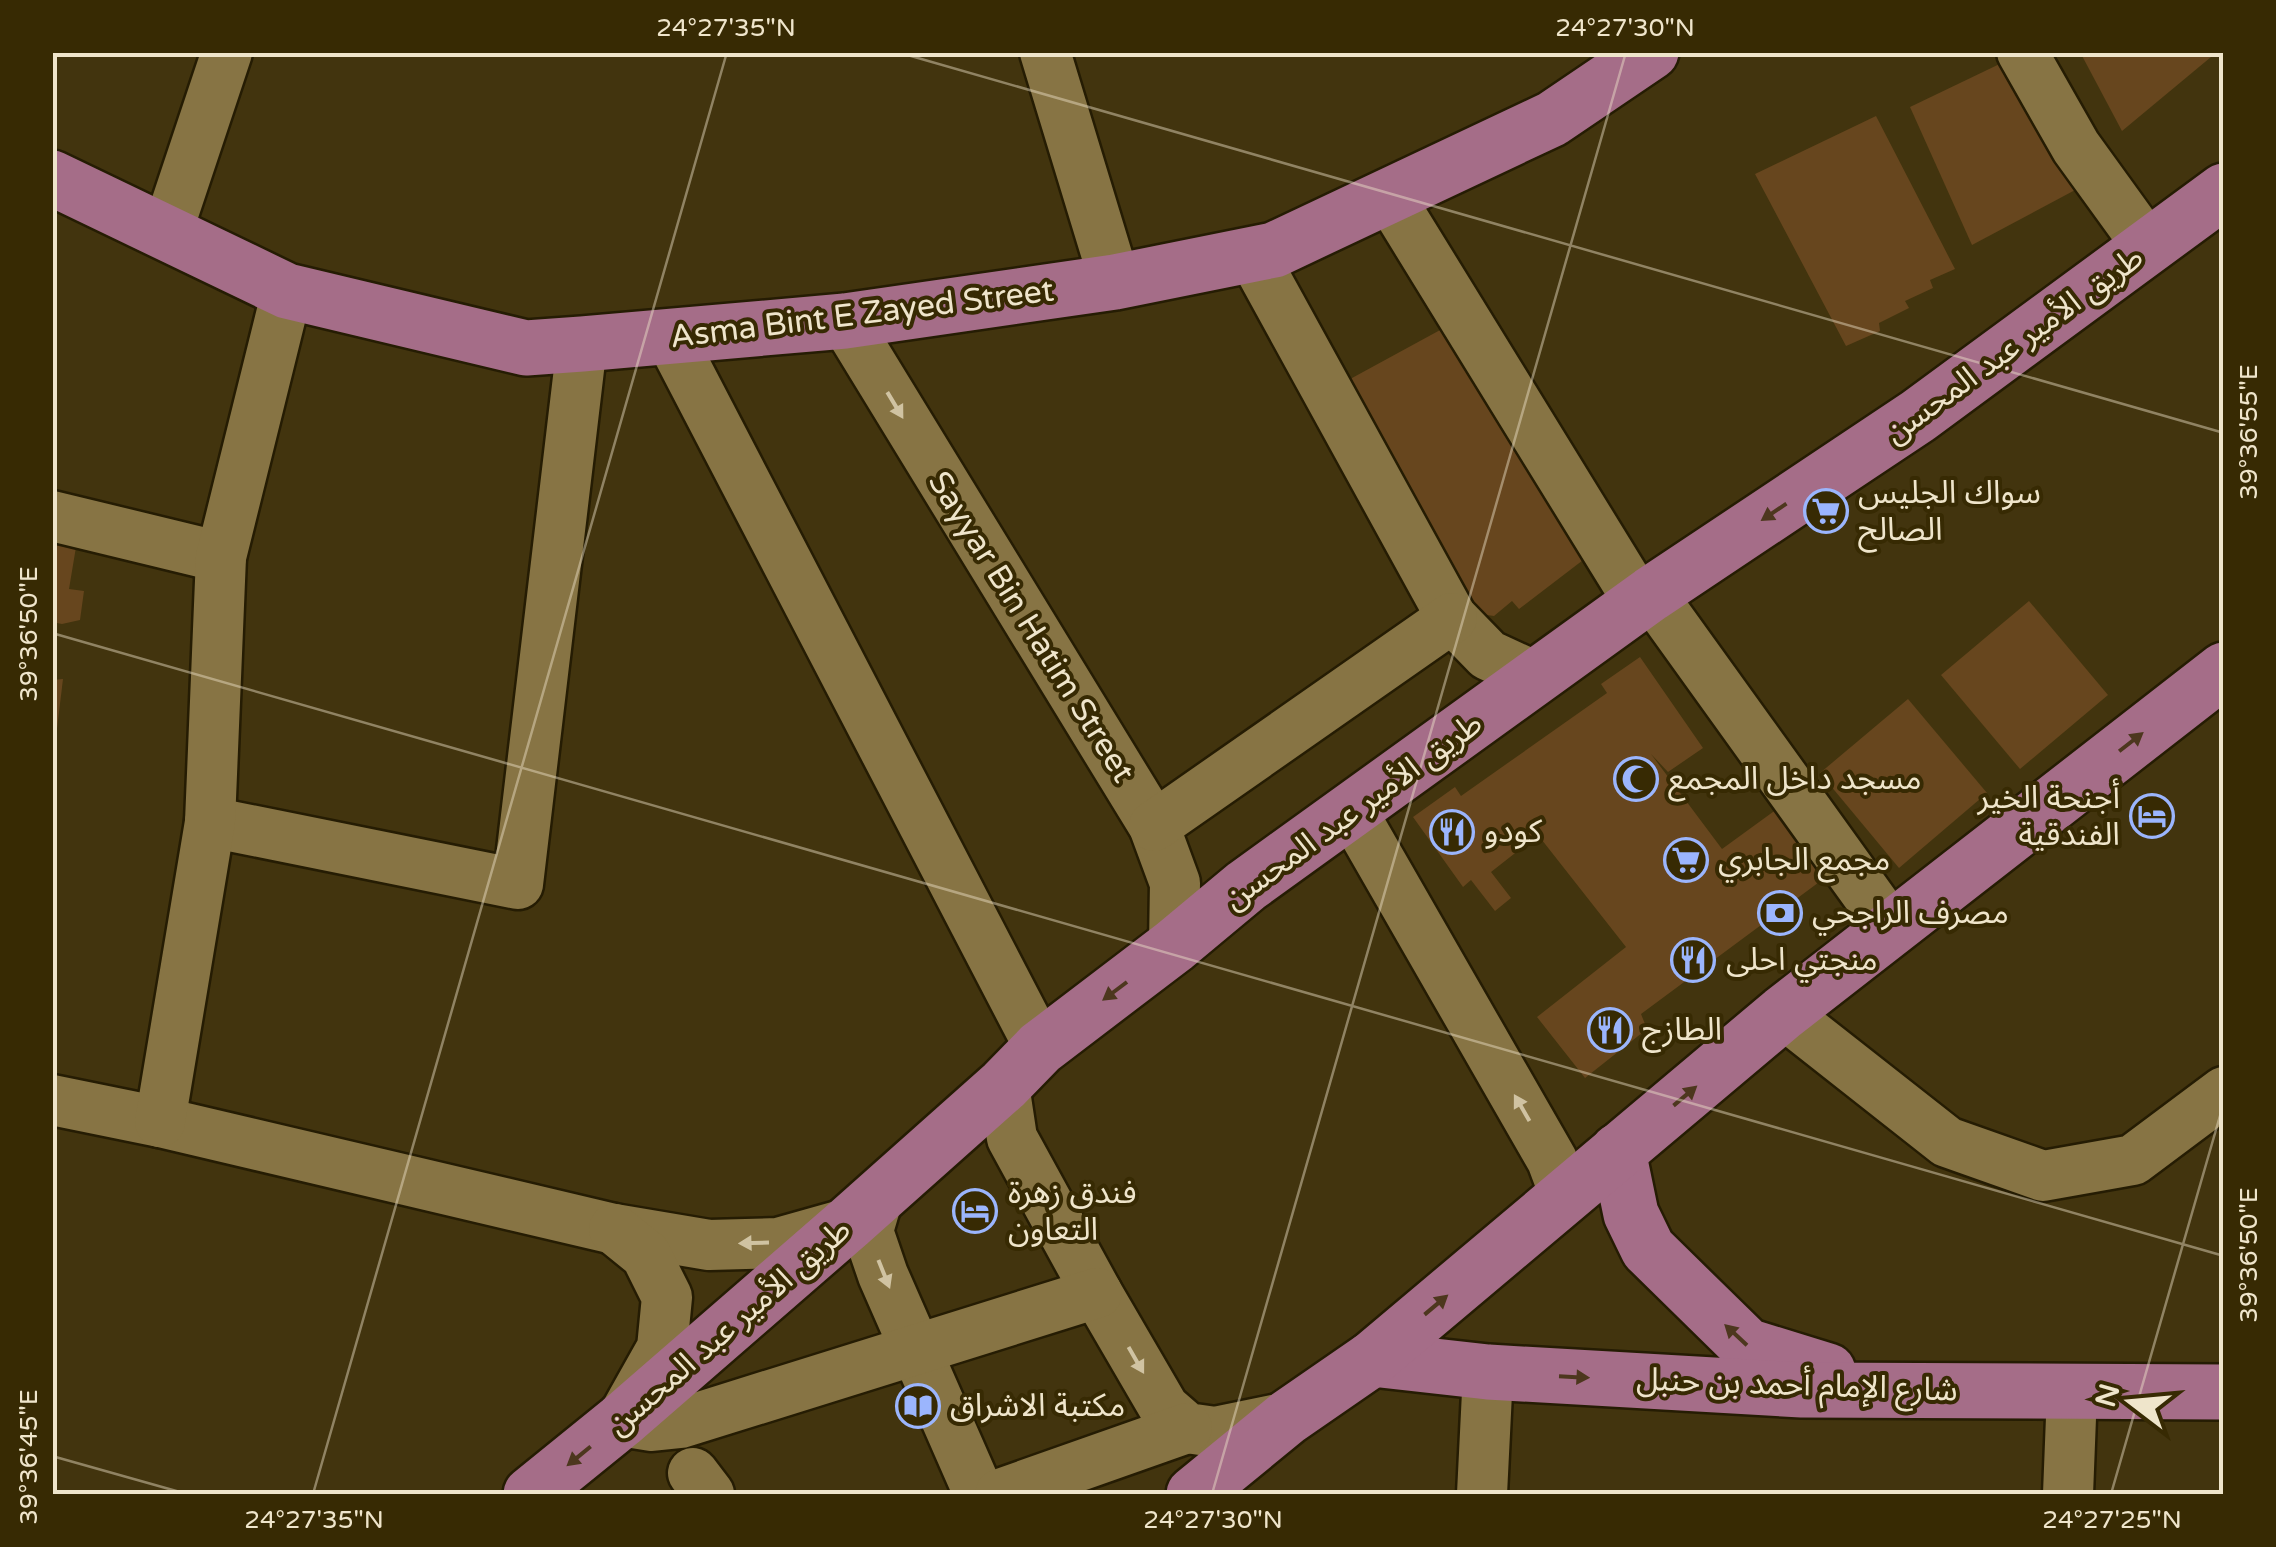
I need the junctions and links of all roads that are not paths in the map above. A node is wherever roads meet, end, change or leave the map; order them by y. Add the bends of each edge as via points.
1 (227, 52) edge
2 (1045, 52) edge
3 (1651, 52) edge
4 (2022, 52) edge
5 (52, 178) edge
6 (2224, 191) edge
7 (1388, 196) junction
8 (167, 232) junction
9 (2149, 248) junction
10 (1252, 254) junction
11 (1115, 282) junction
12 (287, 291) junction
13 (845, 321) junction
14 (670, 337) junction
15 (582, 344) junction
16 (52, 516) edge
17 (221, 557) junction
18 (1645, 598) junction
19 (1452, 618) junction
20 (2224, 670) edge
21 (1536, 677) junction
22 (1351, 810) junction
23 (210, 822) junction
24 (1154, 826) junction
25 (1892, 929) junction
26 (1174, 946) junction
27 (1784, 1013) junction
28 (1022, 1067) junction
29 (2224, 1092) edge
30 (52, 1100) edge
31 (160, 1122) junction
32 (1618, 1151) junction
33 (1565, 1195) junction
34 (864, 1210) junction
35 (614, 1230) junction
36 (1097, 1293) junction
37 (918, 1347) junction
38 (1372, 1359) junction
39 (1488, 1372) junction
40 (1893, 1390) junction
41 (2072, 1392) junction
42 (2224, 1392) edge
43 (1288, 1417) junction
44 (621, 1421) junction
45 (1188, 1428) junction
46 (531, 1494) edge
47 (980, 1494) edge
48 (1000, 1494) edge
49 (1194, 1494) edge
50 (1482, 1494) edge
51 (2068, 1494) edge

1 - 8 street
2 - 11 street
3 - 7 main road, Asma Bint E Zayed Street via 1552,120
4 - 9 street via 2076,147
5 - 8 main road, Asma Bint E Zayed Street
6 - 9 main road, طريق الأمير عبد المحسن
7 - 10 main road, Asma Bint E Zayed Street
7 - 18 street
8 - 12 main road, Asma Bint E Zayed Street
9 -> 18 main road, طريق الأمير عبد المحسن via 1918,416
10 - 11 main road, Asma Bint E Zayed Street
10 - 19 street
11 - 13 main road, Asma Bint E Zayed Street
12 - 15 main road, Asma Bint E Zayed Street via 526,348
12 - 17 street
13 - 14 main road, Asma Bint E Zayed Street
13 -> 24 street, Sayyar Bin Hatim Street
14 - 15 main road, Asma Bint E Zayed Street
14 - 28 street
15 - 23 street via 518,884
16 - 17 street
17 - 23 street
18 - 21 main road, طريق الأمير عبد المحسن
18 - 25 street
19 - 21 street via 1488,655
19 - 24 street
25 -> 20 main road
21 - 22 main road, طريق الأمير عبد المحسن
22 - 26 main road, طريق الأمير عبد المحسن
33 -> 22 street via 1552,1160
23 - 31 street
24 - 26 street, Sayyar Bin Hatim Street via 1175,883
25 - 27 main road
26 -> 28 main road, طريق الأمير عبد المحسن
27 - 29 street via 1947,1142 2043,1176 2133,1160
32 -> 27 main road
28 - 34 main road, طريق الأمير عبد المحسن
28 - 36 street via 1012,1138
30 - 31 street
31 - 35 street
32 - 33 main road
40 -> 32 main road via 1747,1346 1648,1249 1631,1214
38 -> 33 main road
34 -> 35 street via 778,1243 709,1245
34 -> 37 street via 883,1275
34 - 44 main road, طريق الأمير عبد المحسن
35 - 44 street via 646,1255 667,1297 662,1348
36 - 37 street
36 -> 45 street via 1164,1408
37 - 44 street via 681,1423
37 - 47 street
38 - 39 main road, شارع الإمام أحمد بن حنبل
38 - 43 main road
39 -> 40 main road, شارع الإمام أحمد بن حنبل
39 - 50 street
40 - 41 main road, شارع الإمام أحمد بن حنبل
41 - 42 main road, شارع الإمام أحمد بن حنبل
41 - 51 street
43 - 45 street via 1215,1432
43 - 49 main road
44 -> 46 main road, طريق الأمير عبد المحسن
45 - 48 street

